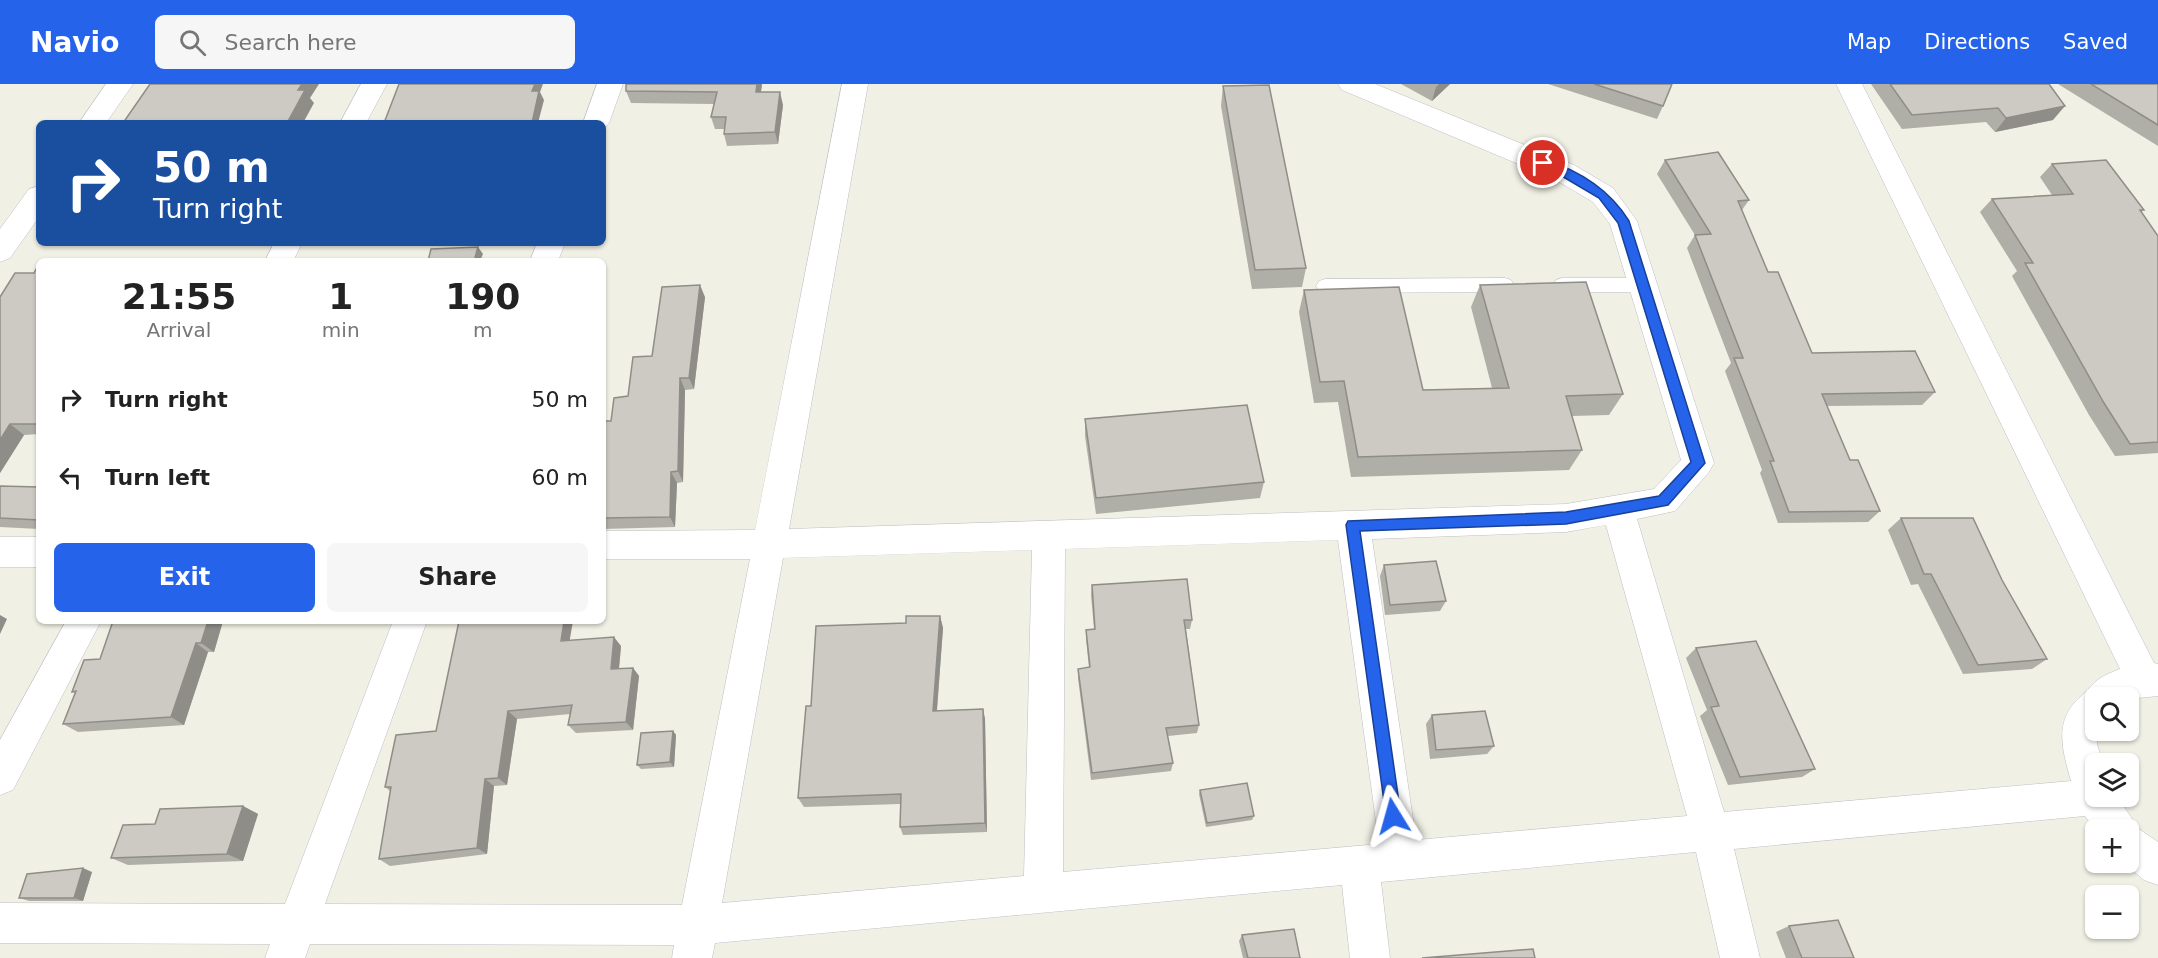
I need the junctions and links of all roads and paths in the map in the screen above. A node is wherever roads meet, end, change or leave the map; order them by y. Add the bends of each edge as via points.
1 (120, 84) edge
2 (374, 84) edge
3 (610, 84) edge
4 (855, 84) edge
5 (1351, 84) edge
6 (1849, 84) edge
7 (94, 120) edge
8 (355, 120) edge
9 (597, 120) edge
10 (36, 200) edge
11 (0, 251) edge
12 (1525, 285) edge
13 (1549, 285) edge
14 (1643, 285) junction
15 (1325, 286) dead end
16 (1618, 509) junction
17 (1353, 525) junction
18 (1049, 535) junction
19 (770, 544) junction
20 (606, 545) edge
21 (0, 552) edge
22 (36, 552) edge
23 (82, 624) edge
24 (409, 624) edge
25 (2151, 680) edge
26 (2114, 687) edge
27 (2085, 715) edge
28 (2085, 765) edge
29 (0, 777) edge
30 (2085, 798) edge
31 (1711, 832) junction
32 (2139, 851) edge
33 (1400, 861) junction
34 (1359, 864) junction
35 (2158, 866) edge
36 (1043, 893) junction
37 (0, 923) edge
38 (291, 941) edge
39 (696, 942) edge
40 (1370, 958) edge
41 (1740, 958) edge

1 - 7 street
2 - 8 street
3 - 9 street
4 - 19 street
5 - 14 street via 1564,172 1603,195 1623,221
6 - 25 street
10 - 11 street
12 - 15 lane
13 - 14 lane
14 - 16 street via 1698,463 1663,501
16 - 17 street via 1566,518
16 - 31 street
17 - 18 street
17 - 33 street
18 - 19 street
18 - 36 street
19 - 20 street
19 - 39 street
21 - 22 street
23 - 29 street
24 - 38 street
25 - 26 street
27 - 28 street via 2079,744
30 - 31 street
31 - 33 street
31 - 41 street
32 - 35 street
33 - 34 street
34 - 36 street
34 - 40 street
36 - 39 street
37 - 38 street
38 - 39 street

